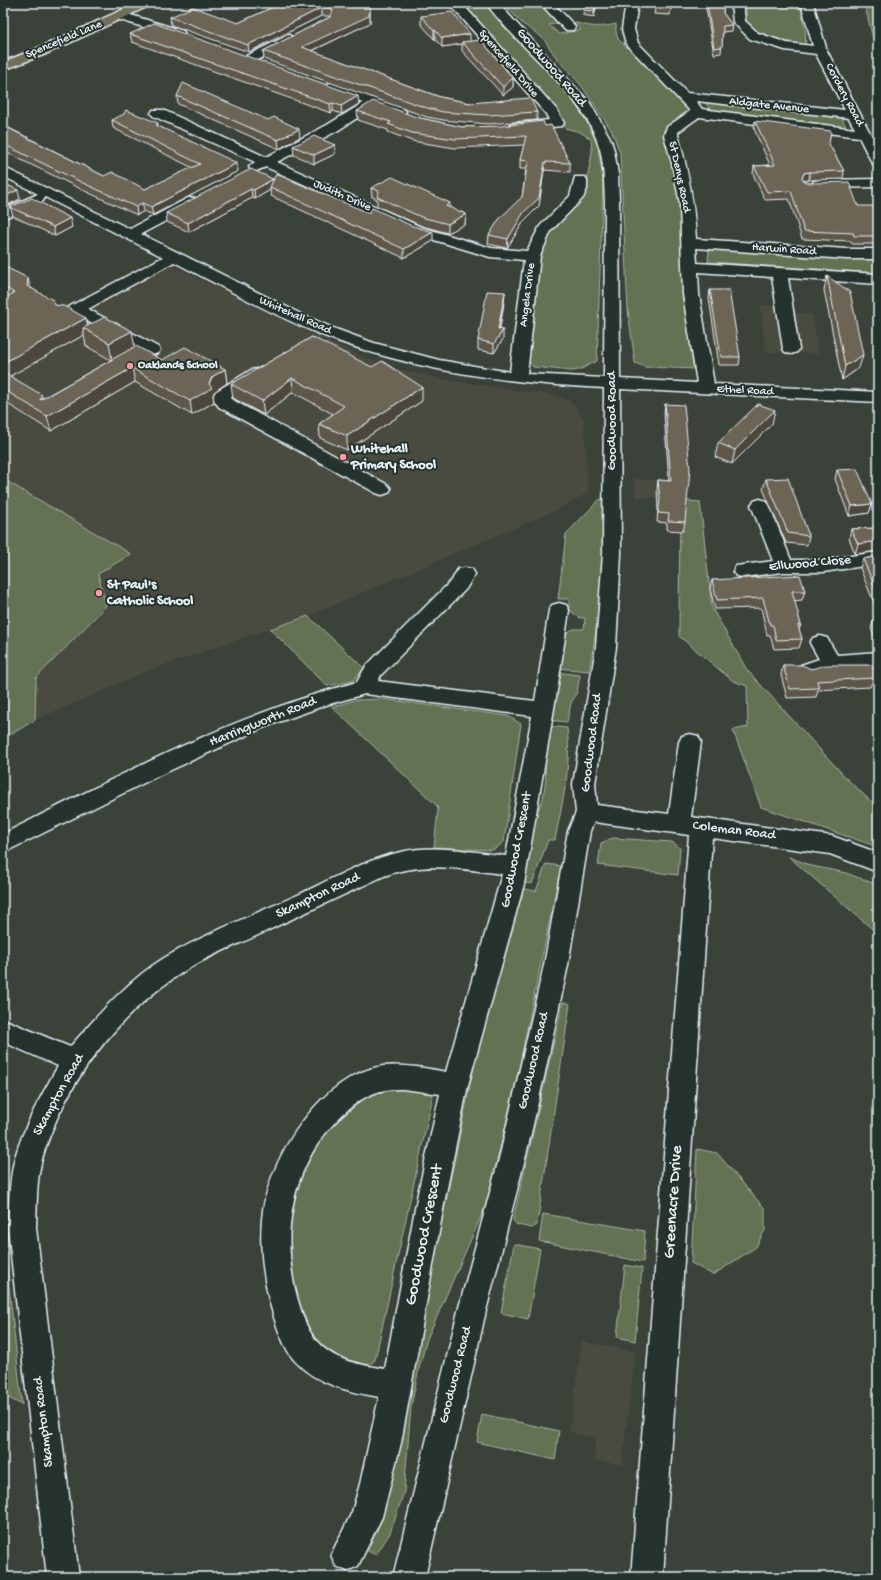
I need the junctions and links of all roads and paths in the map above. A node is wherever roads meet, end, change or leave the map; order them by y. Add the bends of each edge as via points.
1 (147, 3) edge
2 (479, 3) edge
3 (492, 3) edge
4 (546, 3) edge
5 (632, 3) edge
6 (737, 3) edge
7 (807, 3) edge
8 (457, 5) edge
9 (121, 16) junction
10 (569, 27) dead end
11 (298, 34) edge
12 (191, 39) edge
13 (821, 51) junction
14 (235, 54) edge
15 (250, 59) junction
16 (264, 64) edge
17 (3, 66) edge
18 (315, 82) edge
19 (684, 96) junction
20 (372, 103) junction
21 (697, 112) junction
22 (158, 113) dead end
23 (855, 115) junction
24 (408, 116) edge
25 (505, 128) edge
26 (864, 134) junction
27 (878, 161) edge
28 (266, 162) junction
29 (3, 171) edge
30 (246, 173) edge
31 (580, 180) dead end
32 (878, 183) edge
33 (809, 185) edge
34 (48, 193) junction
35 (205, 194) edge
36 (3, 215) edge
37 (131, 234) junction
38 (689, 243) junction
39 (878, 254) edge
40 (175, 256) junction
41 (532, 256) junction
42 (690, 266) junction
43 (779, 272) junction
44 (878, 279) edge
45 (327, 331) junction
46 (308, 342) edge
47 (791, 349) dead end
48 (152, 350) dead end
49 (272, 365) edge
50 (518, 378) junction
51 (612, 384) junction
52 (706, 389) junction
53 (878, 397) edge
54 (382, 489) dead end
55 (760, 505) dead end
56 (878, 558) edge
57 (784, 566) junction
58 (743, 571) dead end
59 (465, 574) dead end
60 (559, 610) dead end
61 (820, 643) dead end
62 (878, 659) edge
63 (831, 663) junction
64 (808, 670) edge
65 (365, 687) junction
66 (543, 710) junction
67 (690, 742) dead end
68 (587, 812) junction
69 (690, 825) junction
70 (3, 844) edge
71 (878, 863) edge
72 (514, 866) junction
73 (3, 1030) edge
74 (74, 1061) junction
75 (455, 1085) junction
76 (395, 1385) junction
77 (347, 1555) dead end
78 (63, 1577) edge
79 (409, 1577) edge
80 (646, 1577) edge

1 - 9 main road, Spencefield Lane
2 - 8 street, Spencefield Drive
3 - 51 street, Goodwood Road via 584,102 607,150 612,200
4 - 10 street
5 - 19 street via 627,26 632,44
6 - 13 street, Cordery Road via 739,22 754,36 785,46
7 - 13 street, Cordery Road
8 - 25 street, Spencefield Drive via 552,114 557,123
9 - 12 street via 164,28
9 - 17 main road, Spencefield Lane
11 - 15 street
13 - 23 street, Cordery Road
14 - 15 street
15 - 16 street
18 - 20 street
19 - 21 street
19 - 23 street, Aldgate Avenue
20 - 24 street
20 - 28 street via 332,128
21 - 26 street, Aldgate Avenue
21 - 38 street, St Denys Road via 672,130 671,135 687,204
22 - 28 street, Judith Drive
23 - 26 street, Cordery Road
26 - 27 street, Cordery Road
28 - 30 street
28 - 41 street, Judith Drive via 416,230 490,252
29 - 34 street, Whitehall Road
31 - 41 street, Angela Drive via 576,198 545,229
32 - 33 street
34 - 36 street
34 - 37 street, Whitehall Road
35 - 37 street
37 - 40 street, Whitehall Road
38 - 39 street, Harwin Road
38 - 42 street, St Denys Road
40 - 45 street, Whitehall Road
40 - 48 street via 70,312
41 - 50 street, Angela Drive
42 - 43 street, Harwin Road
42 - 52 street, St Denys Road via 691,294
43 - 44 street, Harwin Road
43 - 47 street
45 - 46 street
45 - 50 street, Whitehall Road via 368,346 438,365
49 - 54 street via 221,396 221,399 225,404
50 - 51 street, Whitehall Road
51 - 52 street, Ethel Road
51 - 68 street, Goodwood Road via 610,599 606,647 584,784
52 - 53 street, Ethel Road
55 - 57 street
56 - 57 street, Ellwood Close via 824,566
57 - 58 street, Ellwood Close
59 - 65 street via 459,584 373,671
60 - 66 street, Goodwood Crescent
61 - 63 street
62 - 63 street
63 - 64 street
65 - 66 street, Harringworth Road
65 - 70 street, Harringworth Road via 320,699 258,722 150,770
66 - 72 street, Goodwood Crescent
67 - 69 street, Greenacre Drive
68 - 69 street, Coleman Road
68 - 79 street, Goodwood Road via 579,831 556,965 513,1155 472,1311
69 - 71 street, Coleman Road via 832,845
69 - 80 street, Greenacre Drive
72 - 74 street, Skampton Road via 429,857 400,861 376,869 172,966 146,985 111,1018
72 - 75 street, Goodwood Crescent via 499,934
73 - 74 street
74 - 78 street, Skampton Road via 42,1120 28,1160 22,1228
75 - 76 street, Goodwood Crescent
75 - 76 street via 428,1080 376,1079 353,1090 330,1109 308,1135 292,1164 280,1194 275,1220 274,1249 279,1286 305,1352 324,1367 352,1377
76 - 77 street, Goodwood Crescent via 386,1443 376,1484 366,1517

